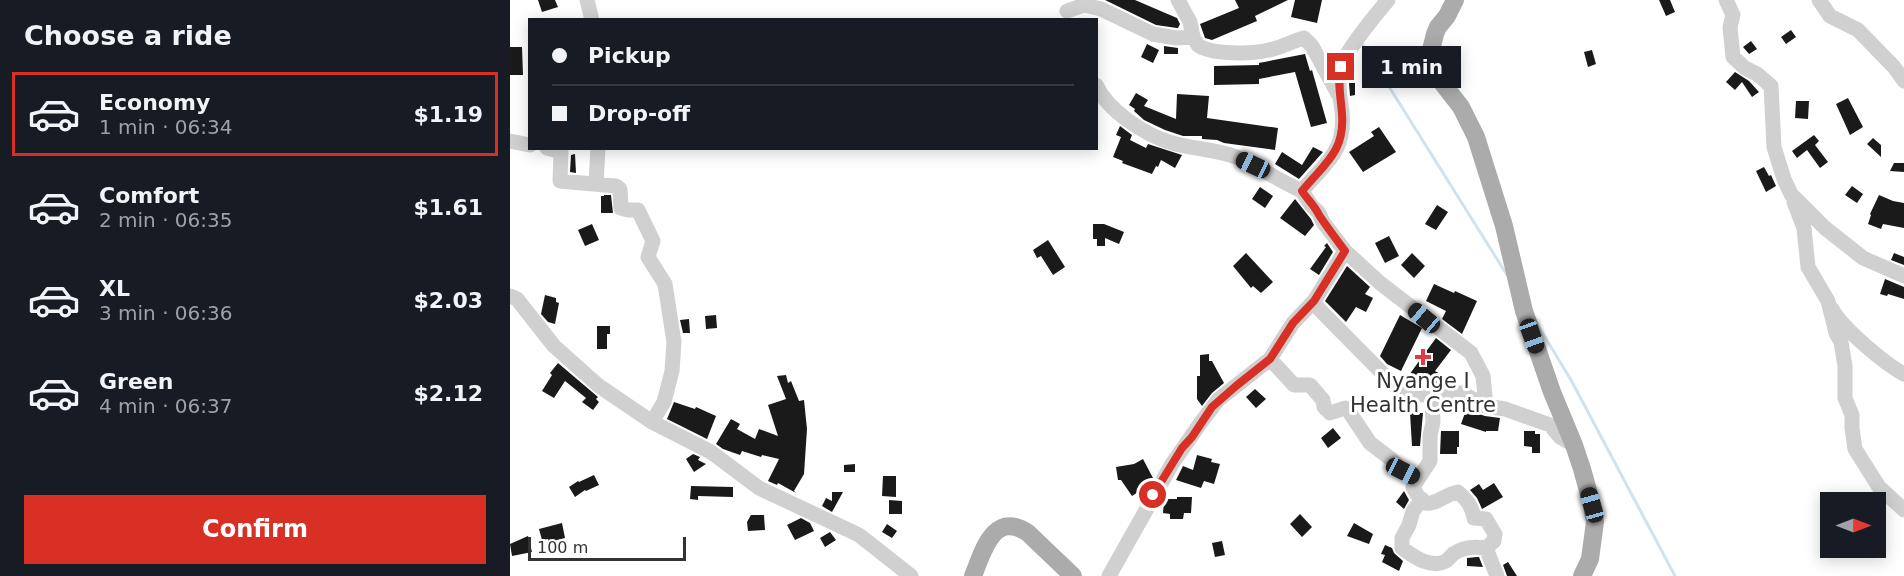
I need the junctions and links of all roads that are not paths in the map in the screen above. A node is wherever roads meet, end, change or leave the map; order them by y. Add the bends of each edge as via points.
1 (587, 0) edge
2 (1178, 0) edge
3 (1388, 0) edge
4 (1455, 0) edge
5 (1726, 0) edge
6 (1820, 0) edge
7 (1067, 10) edge
8 (592, 18) edge
9 (1193, 37) junction
10 (1904, 81) edge
11 (1098, 88) edge
12 (1340, 97) junction
13 (510, 141) edge
14 (528, 145) edge
15 (554, 150) edge
16 (598, 150) edge
17 (596, 184) junction
18 (1302, 191) junction
19 (1791, 194) junction
20 (1345, 251) junction
21 (1904, 276) edge
22 (510, 296) edge
23 (1314, 301) junction
24 (1828, 301) junction
25 (1270, 359) junction
26 (1904, 374) edge
27 (1431, 396) junction
28 (1486, 406) junction
29 (652, 422) junction
30 (1574, 445) junction
31 (1417, 478) junction
32 (1422, 499) junction
33 (1904, 510) edge
34 (1486, 548) junction
35 (911, 576) edge
36 (973, 576) edge
37 (1072, 576) edge
38 (1109, 576) edge
39 (1497, 576) edge
40 (1582, 576) edge

1 - 8 street
2 - 9 street
3 - 12 street via 1344,61
4 - 30 main road via 1438,27 1429,58 1438,80 1461,107 1476,137 1504,226 1524,311
5 - 19 street via 1733,15 1733,57 1772,86 1774,147
6 - 10 street via 1830,16 1858,30
7 - 9 street via 1084,5 1153,34
9 - 12 street via 1201,47 1227,52 1266,51 1304,38
11 - 18 street via 1106,101 1139,128 1173,143 1237,157
12 - 18 street via 1341,139 1336,151
13 - 14 street
15 - 17 street via 561,152 560,181
16 - 17 street
17 - 29 street via 616,186 620,189 621,208 638,210 653,241 648,257 665,284 674,342 672,371 664,402
18 - 20 street
19 - 21 street via 1863,258
19 - 24 street via 1804,228 1808,267
20 - 23 street
20 - 28 street via 1470,353 1483,376
22 - 29 street via 517,299 554,346 599,386
23 - 25 street via 1293,323
23 - 27 street via 1398,389
24 - 26 street via 1835,315
24 - 33 street via 1842,348 1845,398 1852,415 1855,449 1879,488
25 - 31 street via 1294,385 1310,385 1330,412 1348,410 1370,443
25 - 38 street via 1218,400 1206,416 1172,464
27 - 28 street via 1462,393
27 - 31 street via 1430,461
28 - 30 street via 1550,425
29 - 35 street via 711,452 759,488 859,535
30 - 40 main road via 1594,514 1592,550
31 - 32 street via 1413,487
32 - 34 street via 1434,503 1458,492 1473,509 1474,518 1486,519 1495,534
32 - 34 street via 1413,511 1402,548 1430,564 1446,561 1463,549
34 - 39 street
36 - 37 main road via 989,538 1008,526 1028,532

